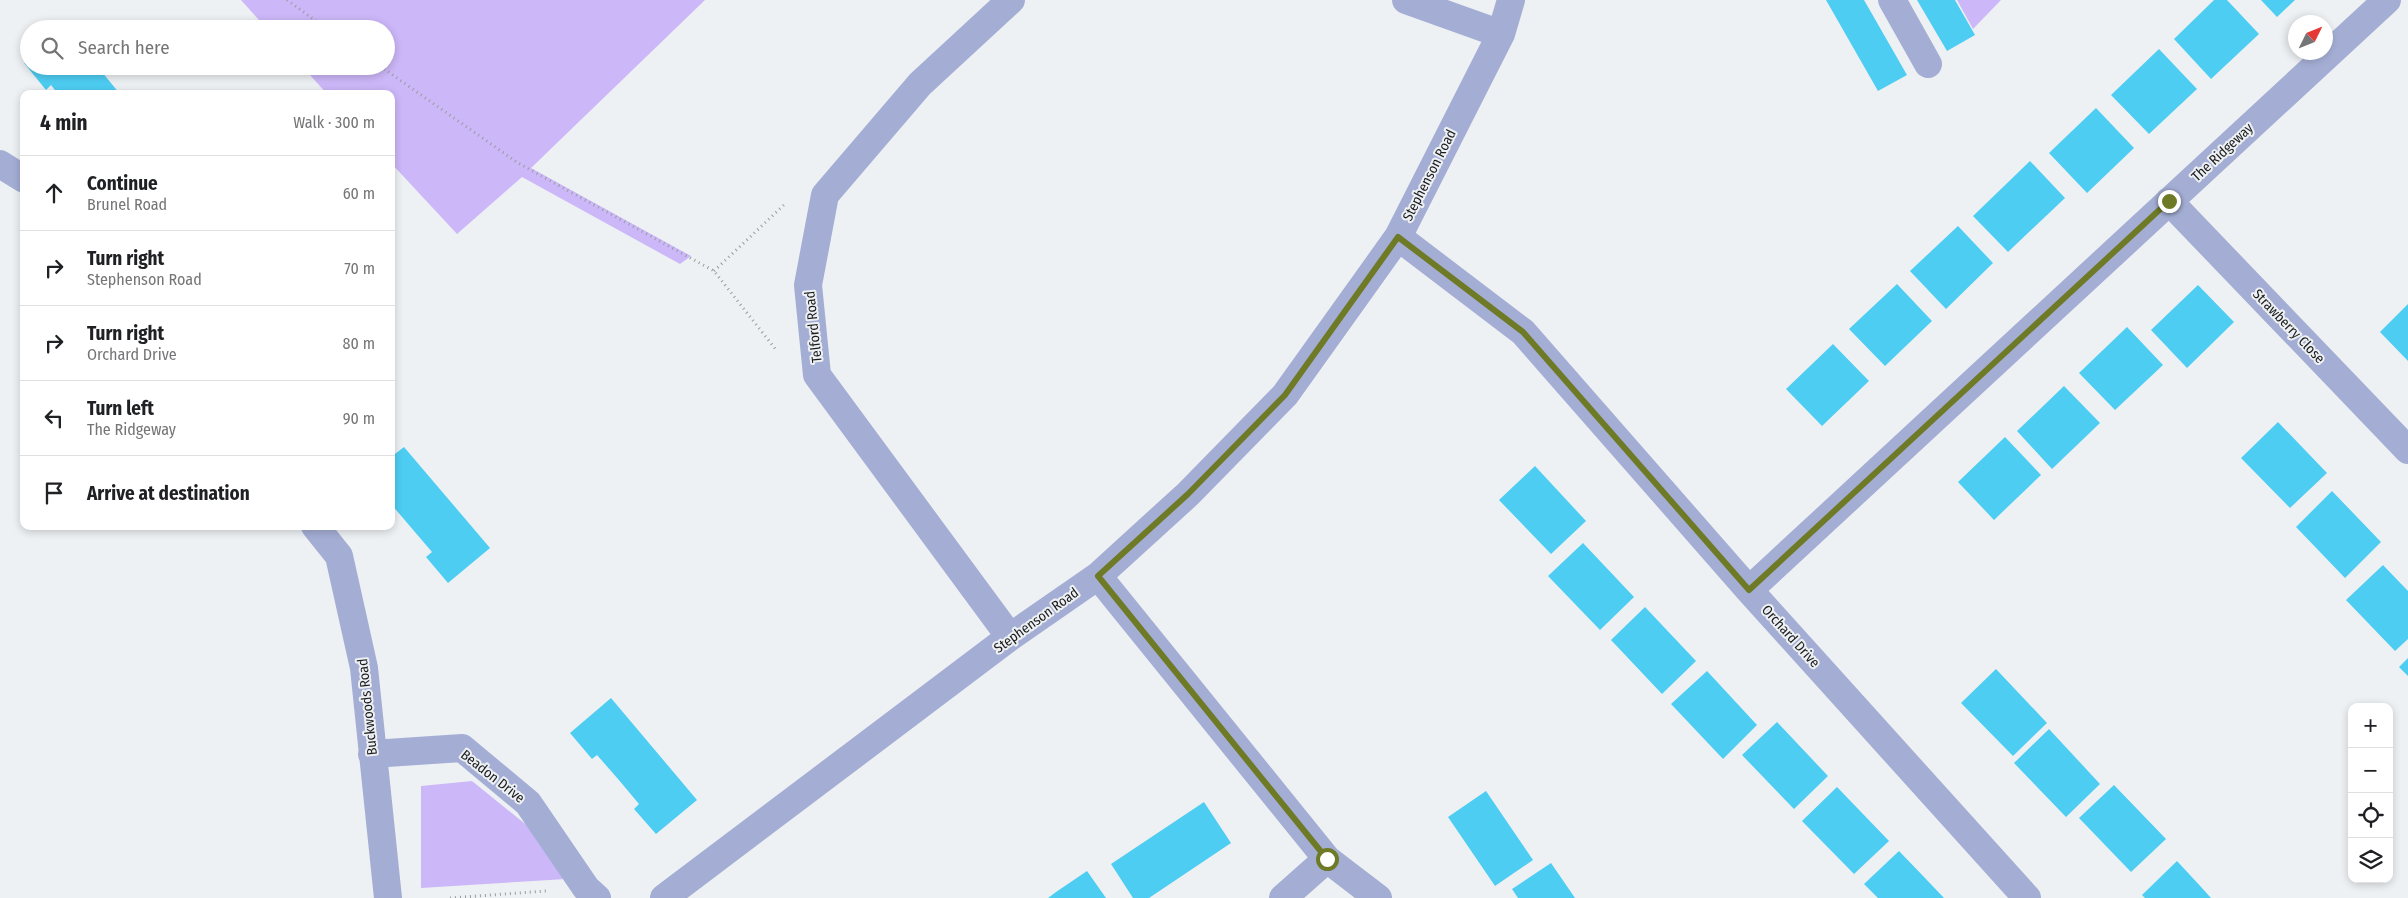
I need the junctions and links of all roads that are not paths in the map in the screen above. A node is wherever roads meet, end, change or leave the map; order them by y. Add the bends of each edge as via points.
1 (1011, 0) edge
2 (1406, 0) edge
3 (1511, 0) edge
4 (1892, 0) edge
5 (2388, 0) edge
6 (1501, 34) junction
7 (1928, 64) dead end
8 (0, 164) edge
9 (20, 176) edge
10 (2169, 201) junction
11 (1398, 237) junction
12 (2408, 450) edge
13 (318, 530) edge
14 (1098, 576) junction
15 (1749, 590) junction
16 (1010, 637) junction
17 (372, 754) junction
18 (1327, 859) junction
19 (592, 893) edge
20 (388, 898) edge
21 (664, 898) edge
22 (1283, 898) edge
23 (1378, 898) edge
24 (2027, 898) edge

1 - 16 street, Telford Road via 920,84 825,195 808,285 818,375
2 - 6 street
3 - 6 street, Stephenson Road
4 - 7 street
5 - 10 street, The Ridgeway
6 - 11 street, Stephenson Road
8 - 9 street
10 - 12 street, Strawberry Close
10 - 15 street, The Ridgeway
11 - 14 street, Stephenson Road via 1285,395 1188,494
11 - 15 street, Orchard Drive via 1523,332
13 - 17 street, Buckwoods Road via 339,556 364,668
14 - 16 street, Stephenson Road
14 - 18 street
15 - 24 street, Orchard Drive
16 - 21 street, Stephenson Road
17 - 19 street, Beadon Drive via 462,748 528,803
17 - 20 street, Buckwoods Road
18 - 22 street
18 - 23 street

